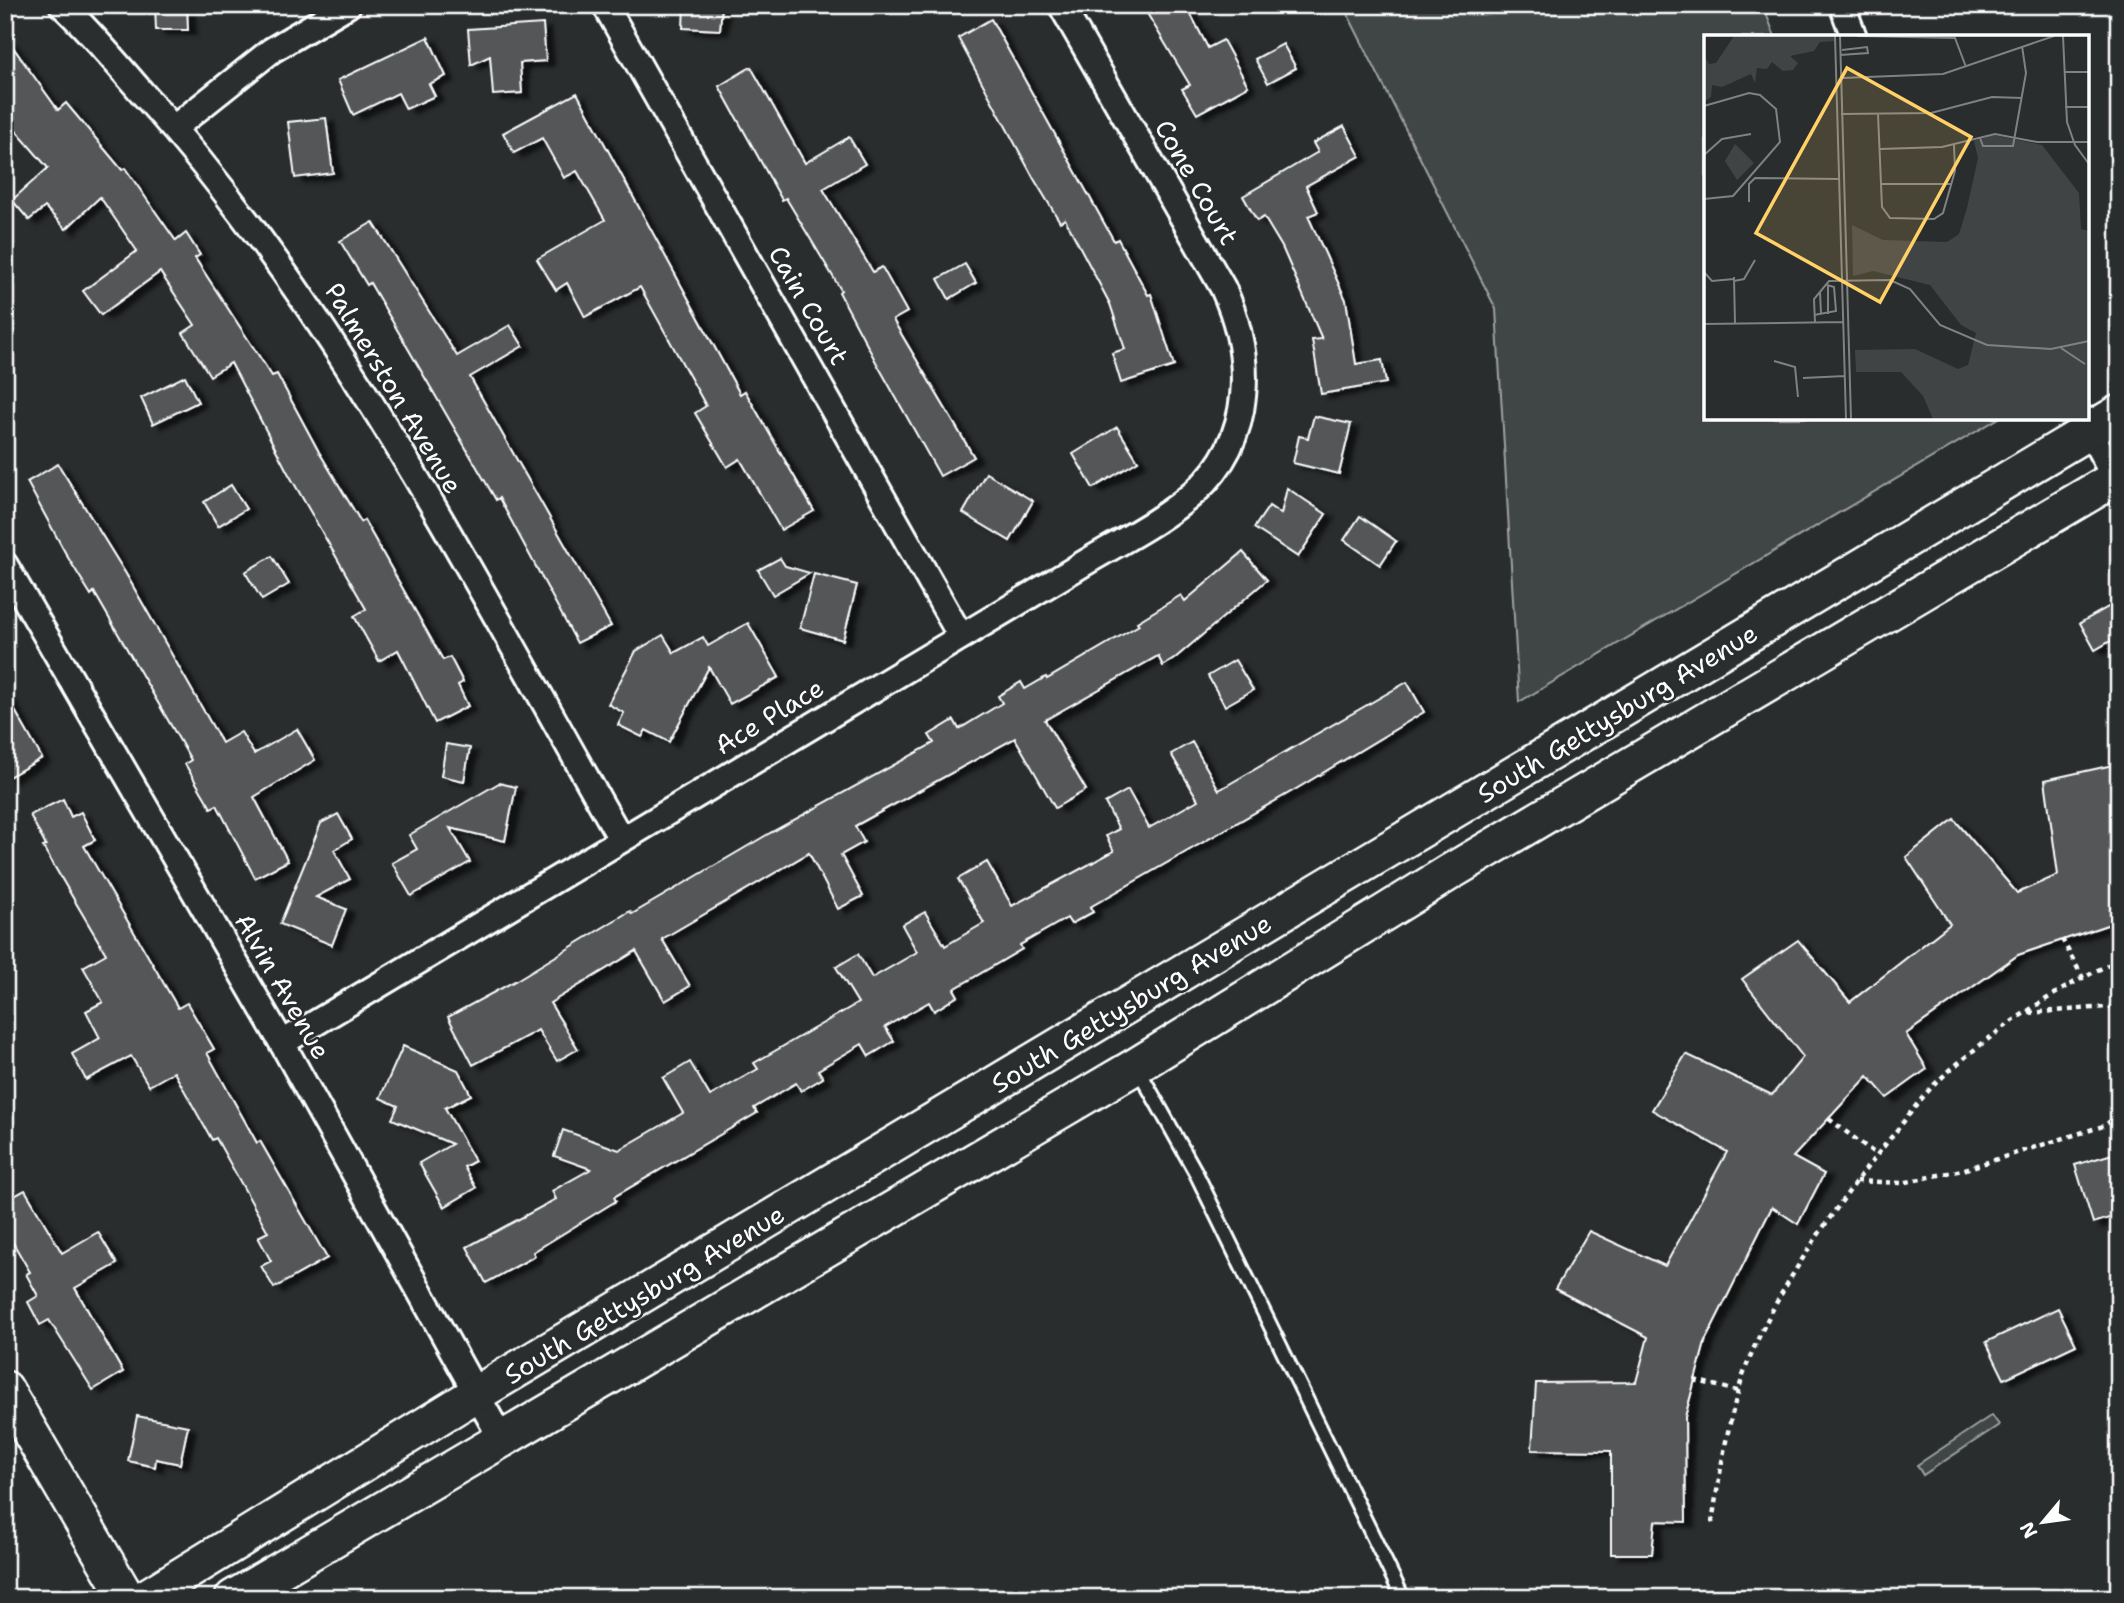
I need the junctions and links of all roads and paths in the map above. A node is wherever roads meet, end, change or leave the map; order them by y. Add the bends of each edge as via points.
1 (62, 5) edge
2 (348, 5) edge
3 (605, 5) edge
4 (1061, 5) edge
5 (1842, 5) edge
6 (1853, 35) edge
7 (174, 128) junction
8 (1243, 400) joint
9 (2098, 421) edge
10 (2117, 482) edge
11 (5, 565) edge
12 (960, 635) junction
13 (621, 839) junction
14 (2062, 939) dead end
15 (2119, 960) edge
16 (2083, 978) junction
17 (2119, 1006) edge
18 (2028, 1013) junction
19 (282, 1043) junction
20 (1136, 1066) junction
21 (2119, 1116) edge
22 (1829, 1119) dead end
23 (1877, 1154) junction
24 (1856, 1181) junction
25 (1695, 1380) dead end
26 (5, 1389) edge
27 (1741, 1392) junction
28 (476, 1394) junction
29 (502, 1440) junction
30 (1712, 1523) dead end
31 (127, 1598) edge
32 (145, 1598) edge
33 (233, 1598) edge
34 (1403, 1598) edge

1 - 7 street, Palmerston Avenue
2 - 7 street via 272,50
3 - 12 street, Cain Court
4 - 8 street, Cone Court via 1223,288 1245,357
5 - 6 street
7 - 13 street, Palmerston Avenue via 260,234 357,377
8 - 12 street, Ace Place via 1230,445 1195,492
9 - 10 street
9 - 28 main road, South Gettysburg Avenue
10 - 20 main road, South Gettysburg Avenue via 1450,872
11 - 19 street, Alvin Avenue
12 - 13 street, Ace Place
13 - 19 street, Ace Place
14 - 16 path
15 - 16 path
16 - 18 path
17 - 18 path
18 - 23 path via 1937,1082
19 - 28 street, Alvin Avenue
20 - 29 main road, South Gettysburg Avenue
20 - 34 lane via 1195,1171
21 - 24 path via 2103,1126 1962,1170 1902,1183
22 - 23 path
23 - 24 path
24 - 27 path via 1797,1270 1750,1358
25 - 27 path
26 - 31 main road
27 - 30 path via 1722,1460
28 - 29 street, Alvin Avenue
28 - 32 main road, South Gettysburg Avenue
29 - 33 main road, South Gettysburg Avenue

